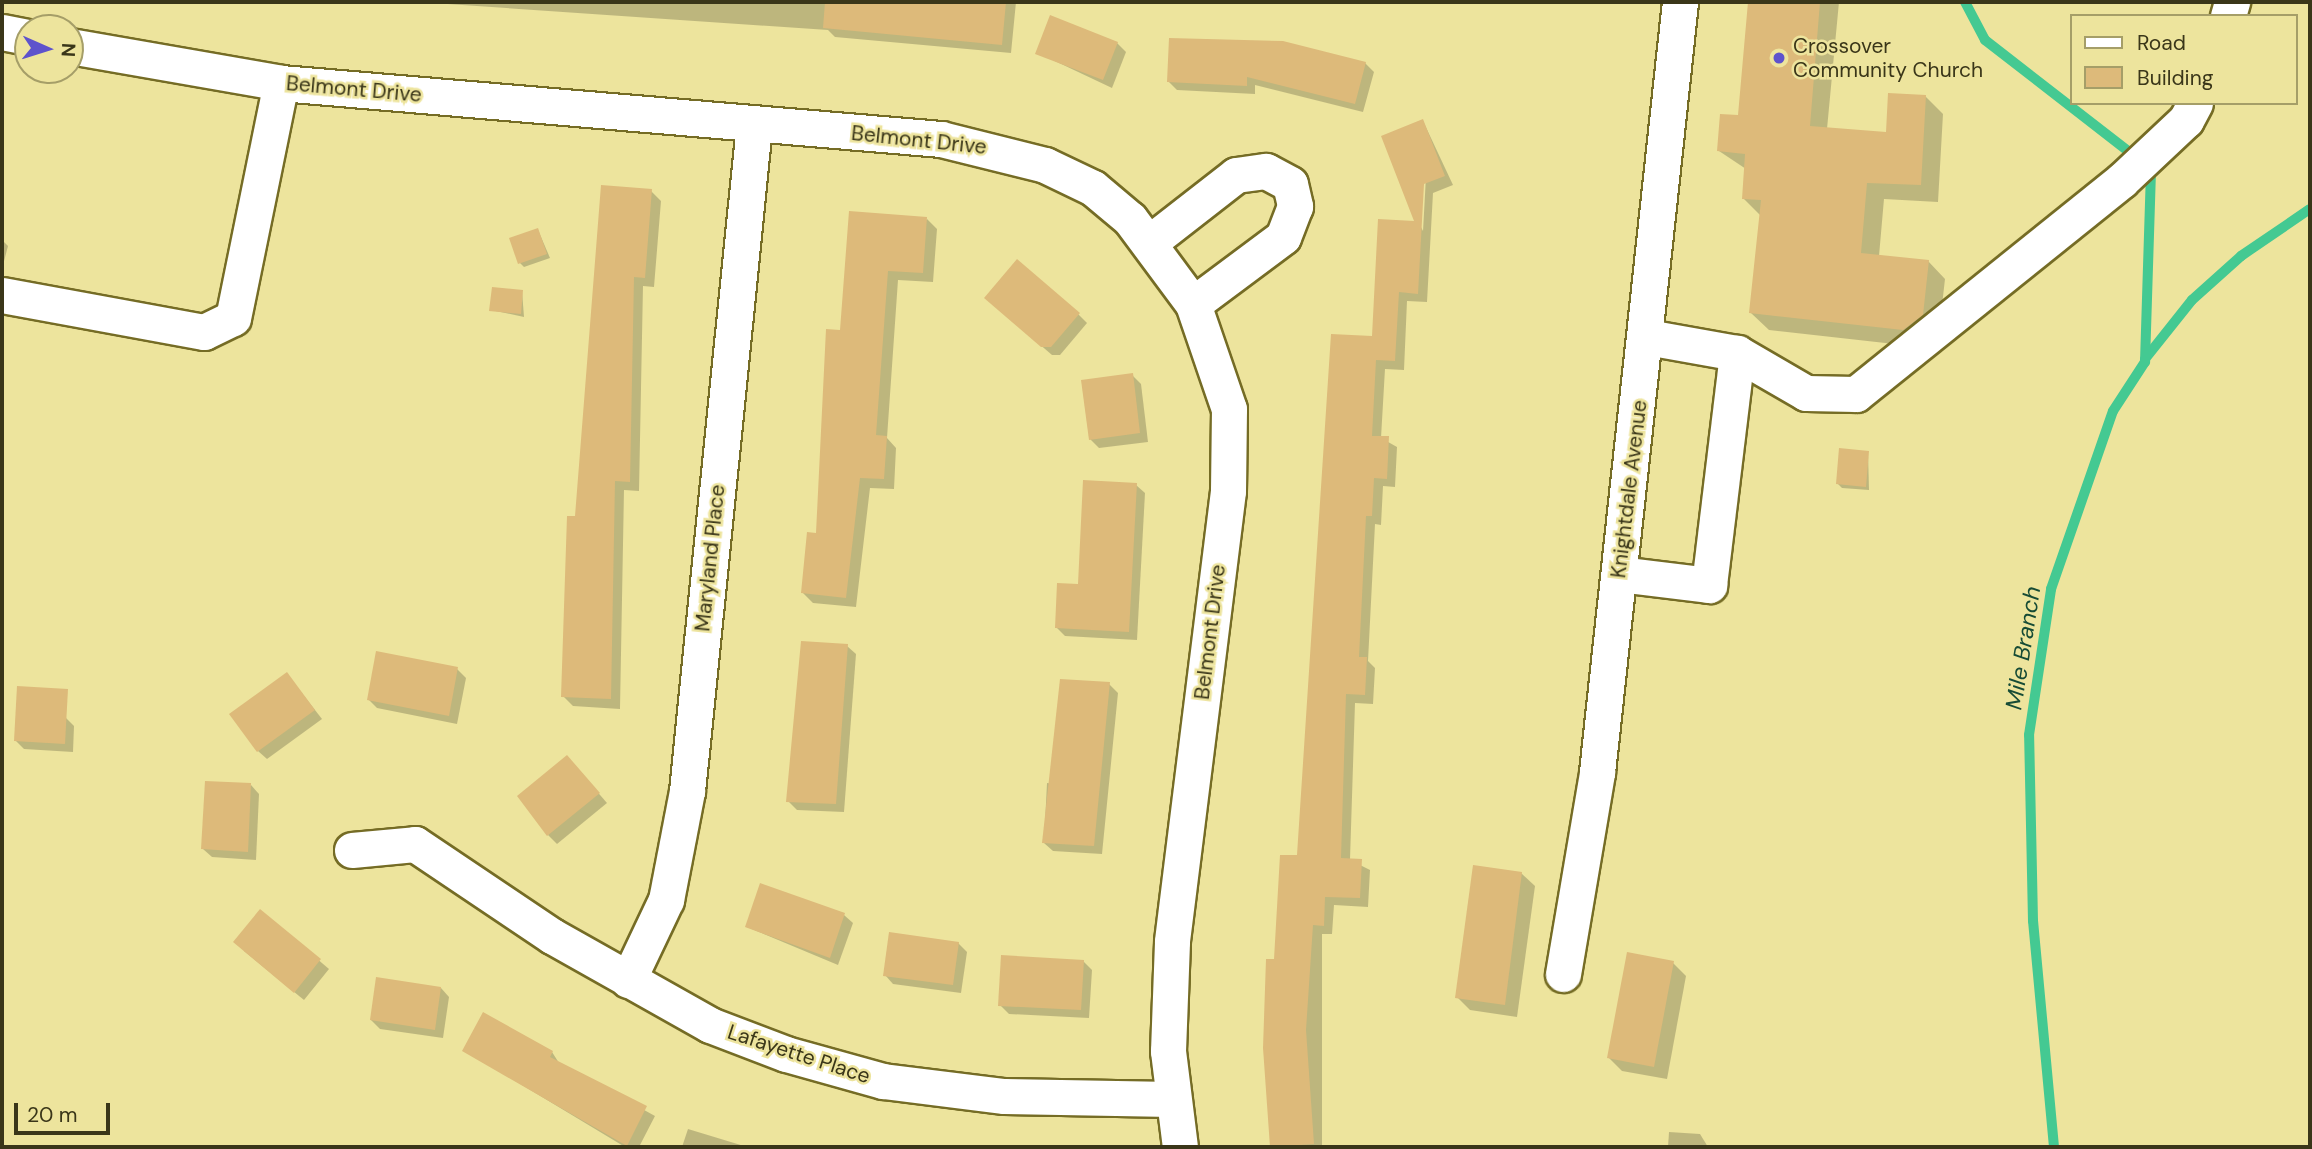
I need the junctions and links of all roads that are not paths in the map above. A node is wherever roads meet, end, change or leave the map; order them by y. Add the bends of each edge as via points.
1 (1680, 2) edge
2 (84, 48) edge
3 (281, 83) junction
4 (2194, 105) edge
5 (754, 125) junction
6 (1150, 242) junction
7 (2, 295) edge
8 (1193, 304) junction
9 (1647, 337) junction
10 (1737, 353) junction
11 (1619, 574) junction
12 (352, 850) dead end
13 (1563, 974) dead end
14 (628, 980) junction
15 (1172, 1100) junction
16 (1180, 1147) edge

1 - 9 street, Knightdale Avenue
2 - 3 street, Belmont Drive
3 - 5 street, Belmont Drive
3 - 7 street via 233,318 204,332
4 - 10 street via 2186,120 2121,181 1856,394 1806,393
5 - 6 street, Belmont Drive via 999,149 1093,188
5 - 14 street, Maryland Place via 687,791 666,900
6 - 8 street, Belmont Drive
6 - 8 street via 1236,175 1266,171 1290,184 1295,206 1283,237
8 - 15 street, Belmont Drive via 1229,409 1228,491 1172,942
9 - 10 street
9 - 11 street, Knightdale Avenue
10 - 11 street via 1709,585
11 - 13 street, Knightdale Avenue via 1597,772
12 - 14 street, Lafayette Place via 415,844
14 - 15 street, Lafayette Place via 710,1025 883,1081 1004,1096
15 - 16 street, Belmont Drive

